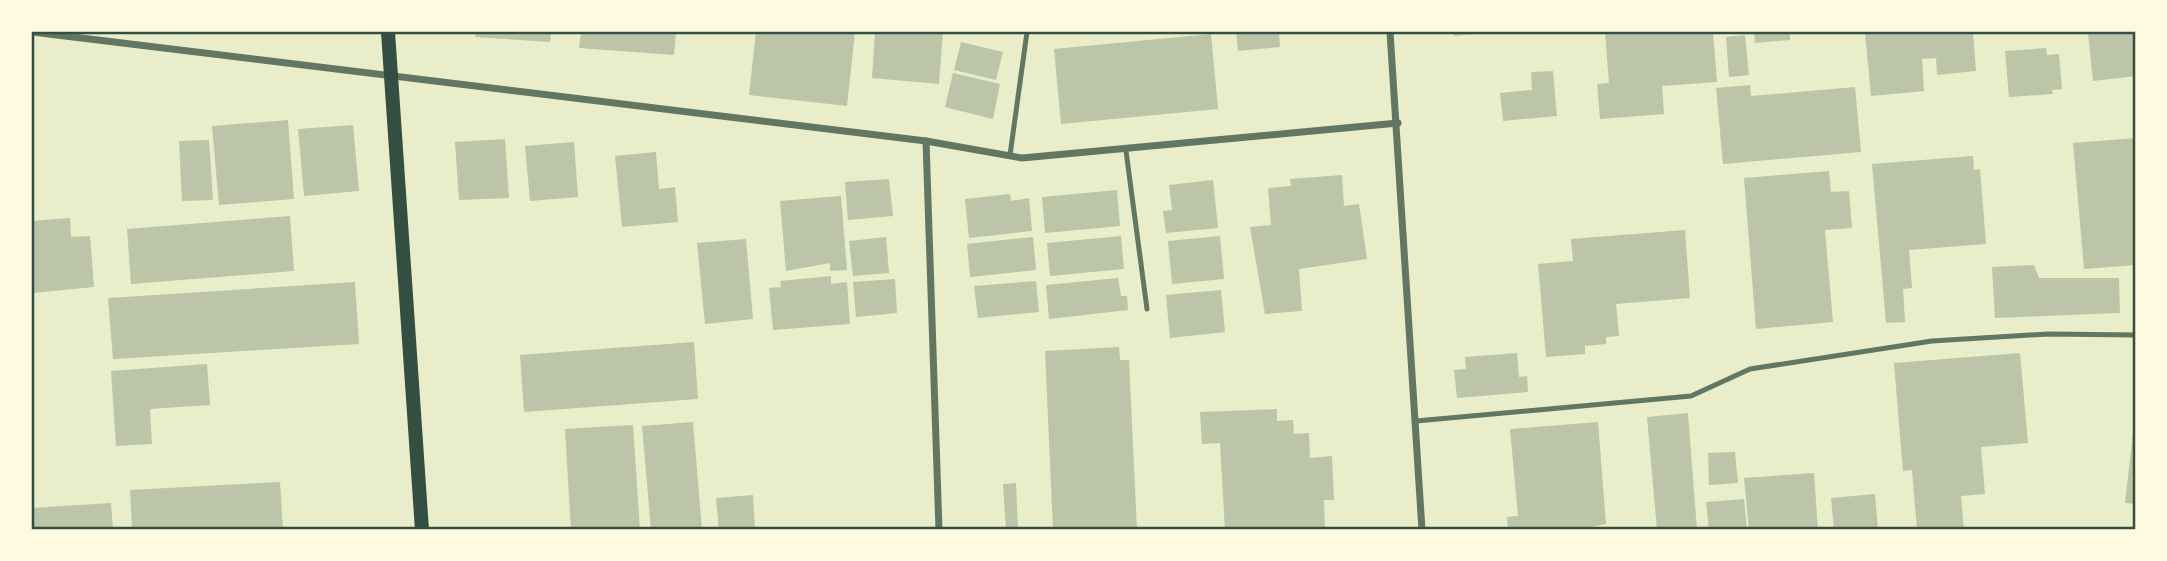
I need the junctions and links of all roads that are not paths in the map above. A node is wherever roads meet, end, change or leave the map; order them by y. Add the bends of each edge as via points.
1 (32, 32) edge
2 (388, 32) edge
3 (1027, 32) edge
4 (1390, 32) edge
5 (390, 75) junction
6 (1398, 123) junction
7 (926, 141) junction
8 (1126, 150) junction
9 (1010, 155) junction
10 (1147, 309) dead end
11 (2136, 335) edge
12 (1416, 421) junction
13 (422, 530) edge
14 (939, 530) edge
15 (1422, 530) edge

1 - 5 street
2 - 5 main road
3 - 9 lane
4 - 6 street
5 - 7 street
5 - 13 main road
6 - 8 street
6 - 12 street
7 - 9 street
7 - 14 street
8 - 9 street via 1022,158
8 - 10 lane
11 - 12 lane via 2048,334 1932,341 1749,369 1691,396
12 - 15 street

